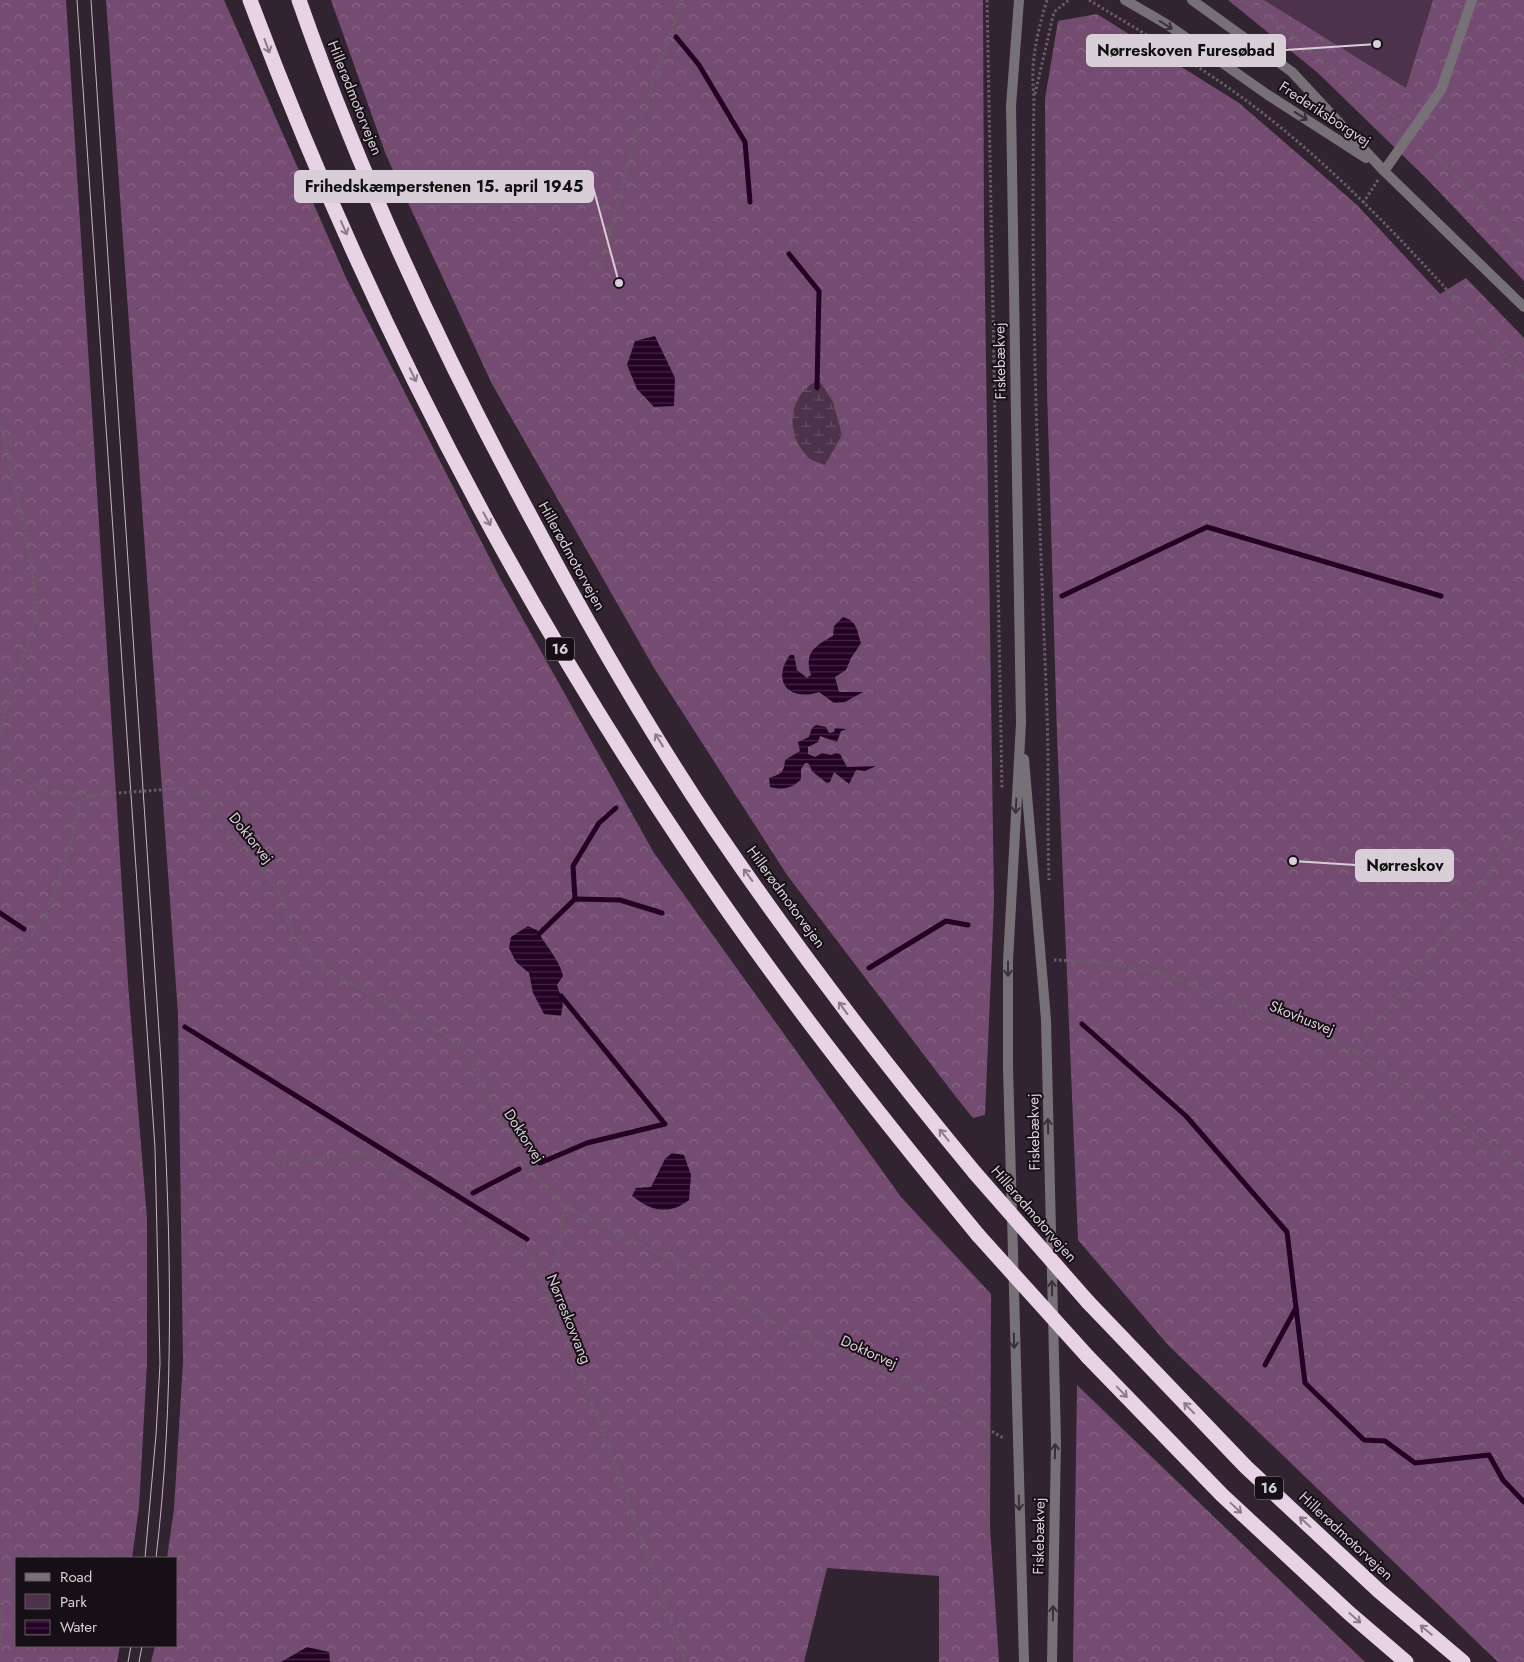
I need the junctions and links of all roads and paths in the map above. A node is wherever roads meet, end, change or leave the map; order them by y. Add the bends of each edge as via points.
1 (250, 0) edge
2 (299, 0) edge
3 (682, 0) edge
4 (987, 0) edge
5 (1020, 0) edge
6 (1047, 0) edge
7 (1069, 0) edge
8 (1089, 0) edge
9 (1124, 0) edge
10 (1192, 0) edge
11 (1242, 0) edge
12 (1472, 0) edge
13 (1034, 97) junction
14 (1412, 131) junction
15 (1384, 171) junction
16 (1363, 203) junction
17 (1524, 248) edge
18 (600, 270) dead end
19 (1524, 308) edge
20 (1524, 376) edge
21 (0, 420) edge
22 (1020, 723) junction
23 (0, 740) edge
24 (0, 759) edge
25 (94, 796) junction
26 (1002, 797) dead end
27 (1524, 822) edge
28 (1050, 888) dead end
29 (1053, 951) dead end
30 (0, 958) edge
31 (1053, 960) junction
32 (1042, 961) junction
33 (1054, 969) dead end
34 (1355, 1052) junction
35 (273, 1164) dead end
36 (1524, 1172) edge
37 (563, 1205) junction
38 (541, 1281) junction
39 (1002, 1428) dead end
40 (1003, 1437) junction
41 (1017, 1445) junction
42 (1003, 1446) dead end
43 (0, 1603) edge
44 (0, 1644) edge
45 (686, 1662) edge
46 (1024, 1662) edge
47 (1052, 1662) edge
48 (1406, 1662) edge
49 (1463, 1662) edge

1 -> 48 highway, 16, bridge via 286,95 359,262 448,447 603,722 686,850 817,1034 978,1235 1088,1357 1222,1495
49 -> 2 highway, Hillerødmotorvejen / 16, bridge via 1379,1591 1246,1467 1088,1302 975,1173 848,1014 715,829 637,706 484,431 404,262 329,87
3 - 18 path via 636,133
4 - 26 path
5 - 22 street, Fiskebækvej via 1011,106
6 - 13 path via 1033,52
7 - 13 path via 1054,12
8 - 16 path via 1234,91 1332,172
9 -> 15 street, Frederiksborgvej via 1168,25
10 - 15 street, Frederiksborgvej via 1292,72
11 - 14 path via 1268,16
12 - 14 street via 1442,90
13 - 28 path via 1040,572 1047,712
14 - 15 street
14 - 17 path
15 - 16 path
15 - 19 street, Frederiksborgvej
16 - 20 path via 1436,277
21 - 23 path via 29,547 37,618 9,697
22 - 32 street, Fiskebækvej
22 -> 41 street, Fiskebækvej via 1008,961
24 - 25 path, Doktorvej via 49,793
25 - 30 path via 80,801 73,836 46,912 28,941
25 - 37 path, Doktorvej, bridge via 183,788 204,796 239,845 261,866 283,900 292,934 316,964 444,1034 465,1050 500,1122 530,1168
27 - 34 path via 1449,930
29 - 31 path
31 - 32 path, Skovhusvej
31 - 33 path
31 - 34 path, Skovhusvej via 1098,962 1160,972
47 -> 32 street, Fiskebækvej via 1056,1442
34 - 36 path, Skovhusvej via 1451,1117
35 - 38 path, Nørreskovvang via 365,1153 530,1254
37 - 38 path via 558,1258
37 - 40 path, Doktorvej via 708,1278 773,1322 903,1379
38 - 45 path, Nørreskovvang via 595,1410
39 - 40 path
40 - 41 path, Doktorvej
40 - 42 path
41 -> 46 street, Fiskebækvej
43 - 44 path via 3,1614

